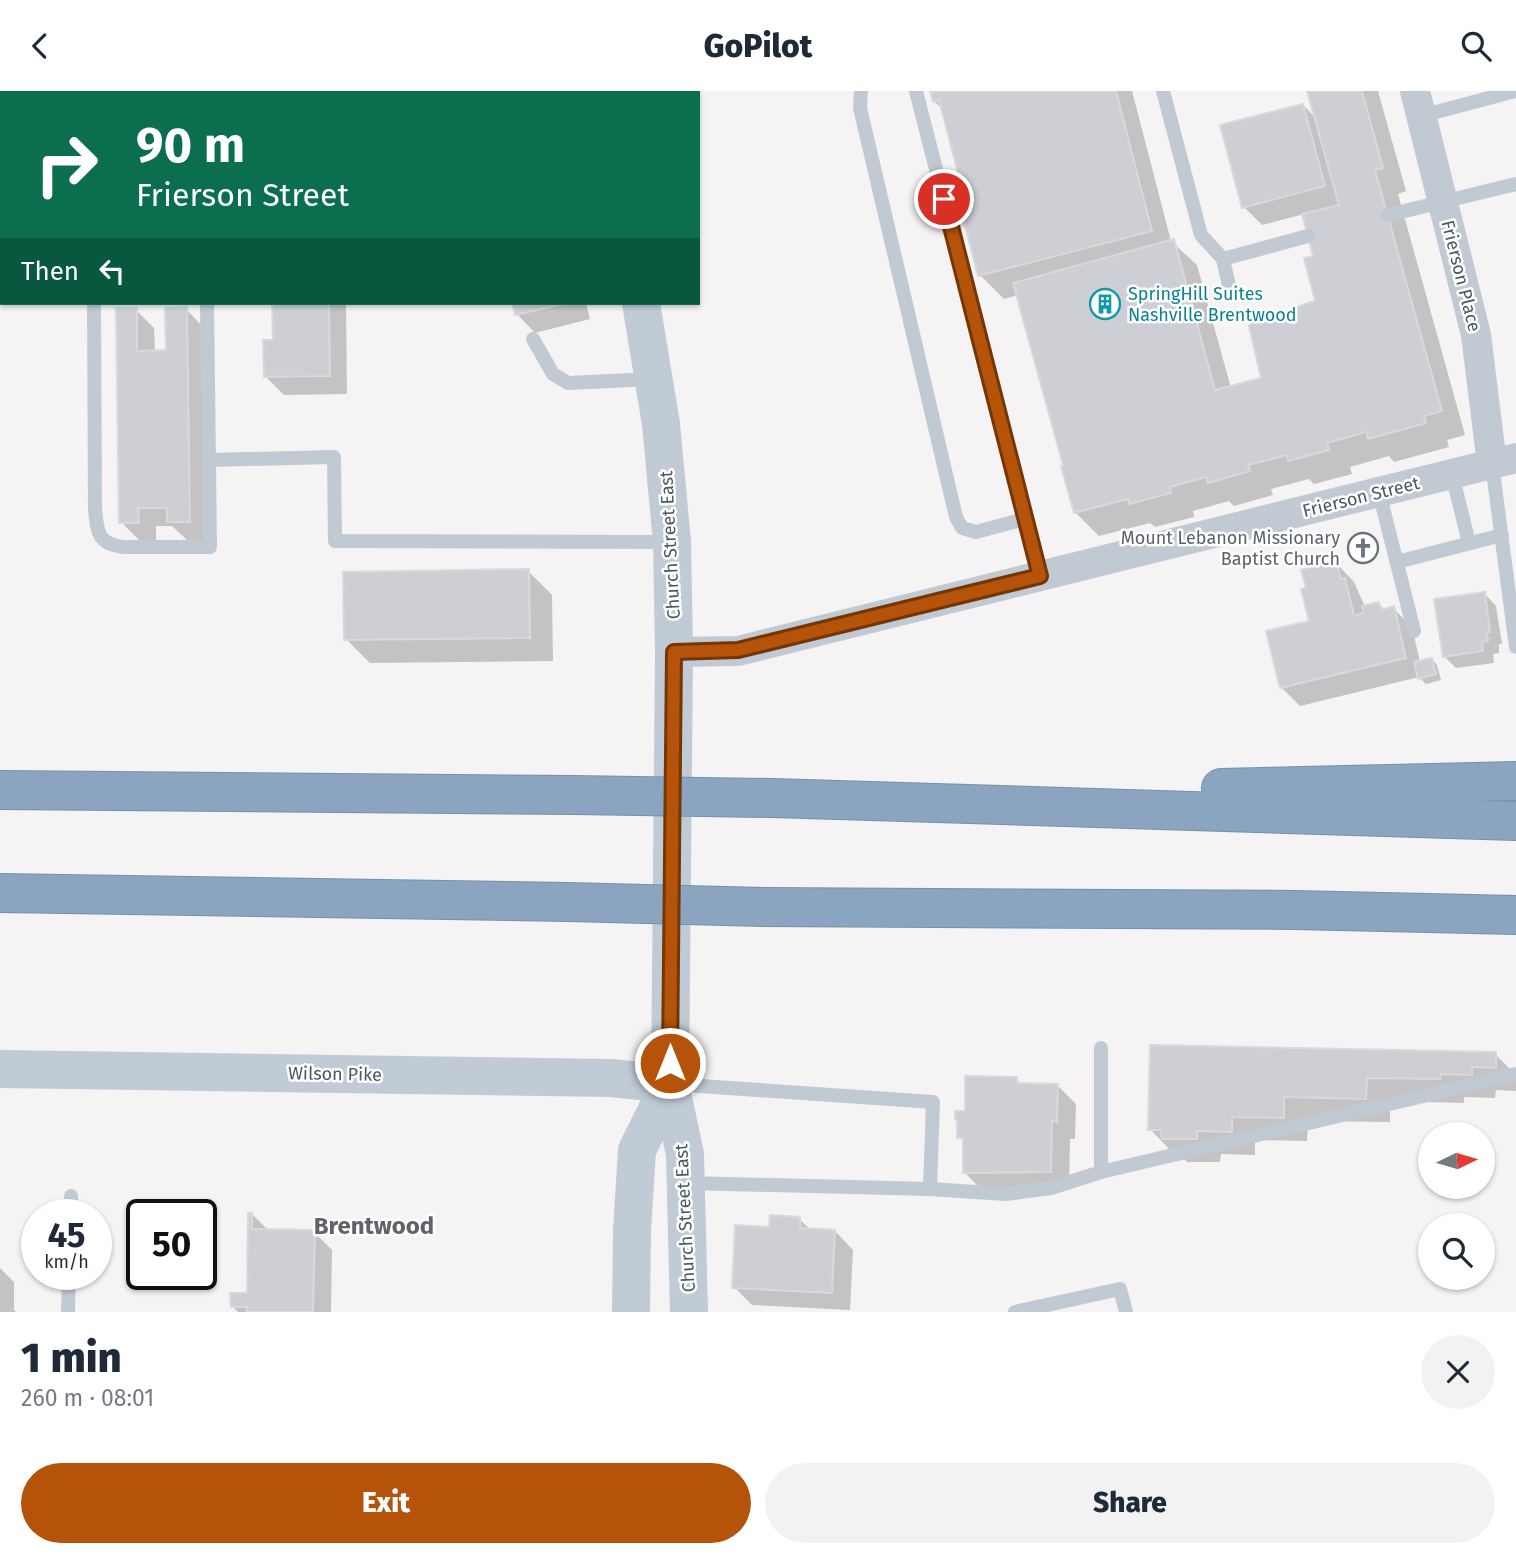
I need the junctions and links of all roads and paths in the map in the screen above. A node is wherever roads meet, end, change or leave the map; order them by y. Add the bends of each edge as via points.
1 (861, 91) edge
2 (916, 91) edge
3 (1163, 91) edge
4 (1515, 91) edge
5 (1418, 104) edge
6 (1516, 184) edge
7 (1442, 202) junction
8 (1388, 215) dead end
9 (1308, 236) dead end
10 (1223, 258) junction
11 (1231, 295) dead end
12 (94, 305) edge
13 (207, 305) edge
14 (641, 305) edge
15 (533, 339) dead end
16 (654, 379) junction
17 (209, 460) junction
18 (1504, 461) edge
19 (1452, 474) junction
20 (1379, 492) junction
21 (1025, 519) junction
22 (1502, 535) junction
23 (671, 542) junction
24 (1469, 543) junction
25 (1397, 562) junction
26 (1040, 576) junction
27 (1414, 631) dead end
28 (1516, 647) edge
29 (674, 652) junction
30 (1516, 781) edge
31 (0, 790) edge
32 (772, 798) junction
33 (1516, 821) edge
34 (0, 893) edge
35 (1516, 915) edge
36 (1101, 1048) dead end
37 (0, 1069) edge
38 (1516, 1074) edge
39 (670, 1084) junction
40 (1101, 1172) junction
41 (686, 1183) junction
42 (930, 1189) junction
43 (69, 1290) edge
44 (68, 1312) edge
45 (631, 1312) edge
46 (689, 1312) edge
47 (1015, 1312) edge
48 (1126, 1312) edge

1 - 21 lane via 860,108 956,517 961,528 976,532
2 - 21 lane
3 - 10 lane via 1201,235
4 - 5 lane
5 - 7 street, Frierson Place
6 - 7 lane
7 - 8 lane
7 - 18 street, Frierson Place
9 - 10 lane
10 - 11 lane
12 - 17 lane via 95,508 100,537 109,545 123,547 210,547
13 - 17 lane
14 - 16 main road, Church Street East
15 - 16 lane via 553,374 568,383
16 - 23 main road, Church Street East
17 - 23 lane via 334,457 335,541
18 - 19 street, Frierson Street
18 - 22 lane
19 - 20 street, Frierson Street
19 - 24 lane
20 - 25 lane
20 - 26 street, Frierson Street
21 - 26 lane
22 - 24 lane
22 - 28 lane
23 - 29 main road, Church Street East
24 - 25 lane
25 - 27 lane
26 - 29 street, Frierson Street via 738,650
29 - 39 main road, Church Street East
30 - 32 highway
31 - 32 highway, bridge
32 - 33 highway
34 - 35 highway, bridge
36 - 40 lane
37 - 39 main road, Wilson Pike via 611,1078
38 - 40 lane
39 - 41 main road, Church Street East via 685,1154
39 - 42 lane via 933,1102
39 - 45 main road, Church Street East via 637,1150
40 - 42 lane via 1051,1188 1006,1193
41 - 42 lane
41 - 46 main road, Church Street East
43 - 44 lane
47 - 48 lane via 1120,1289

